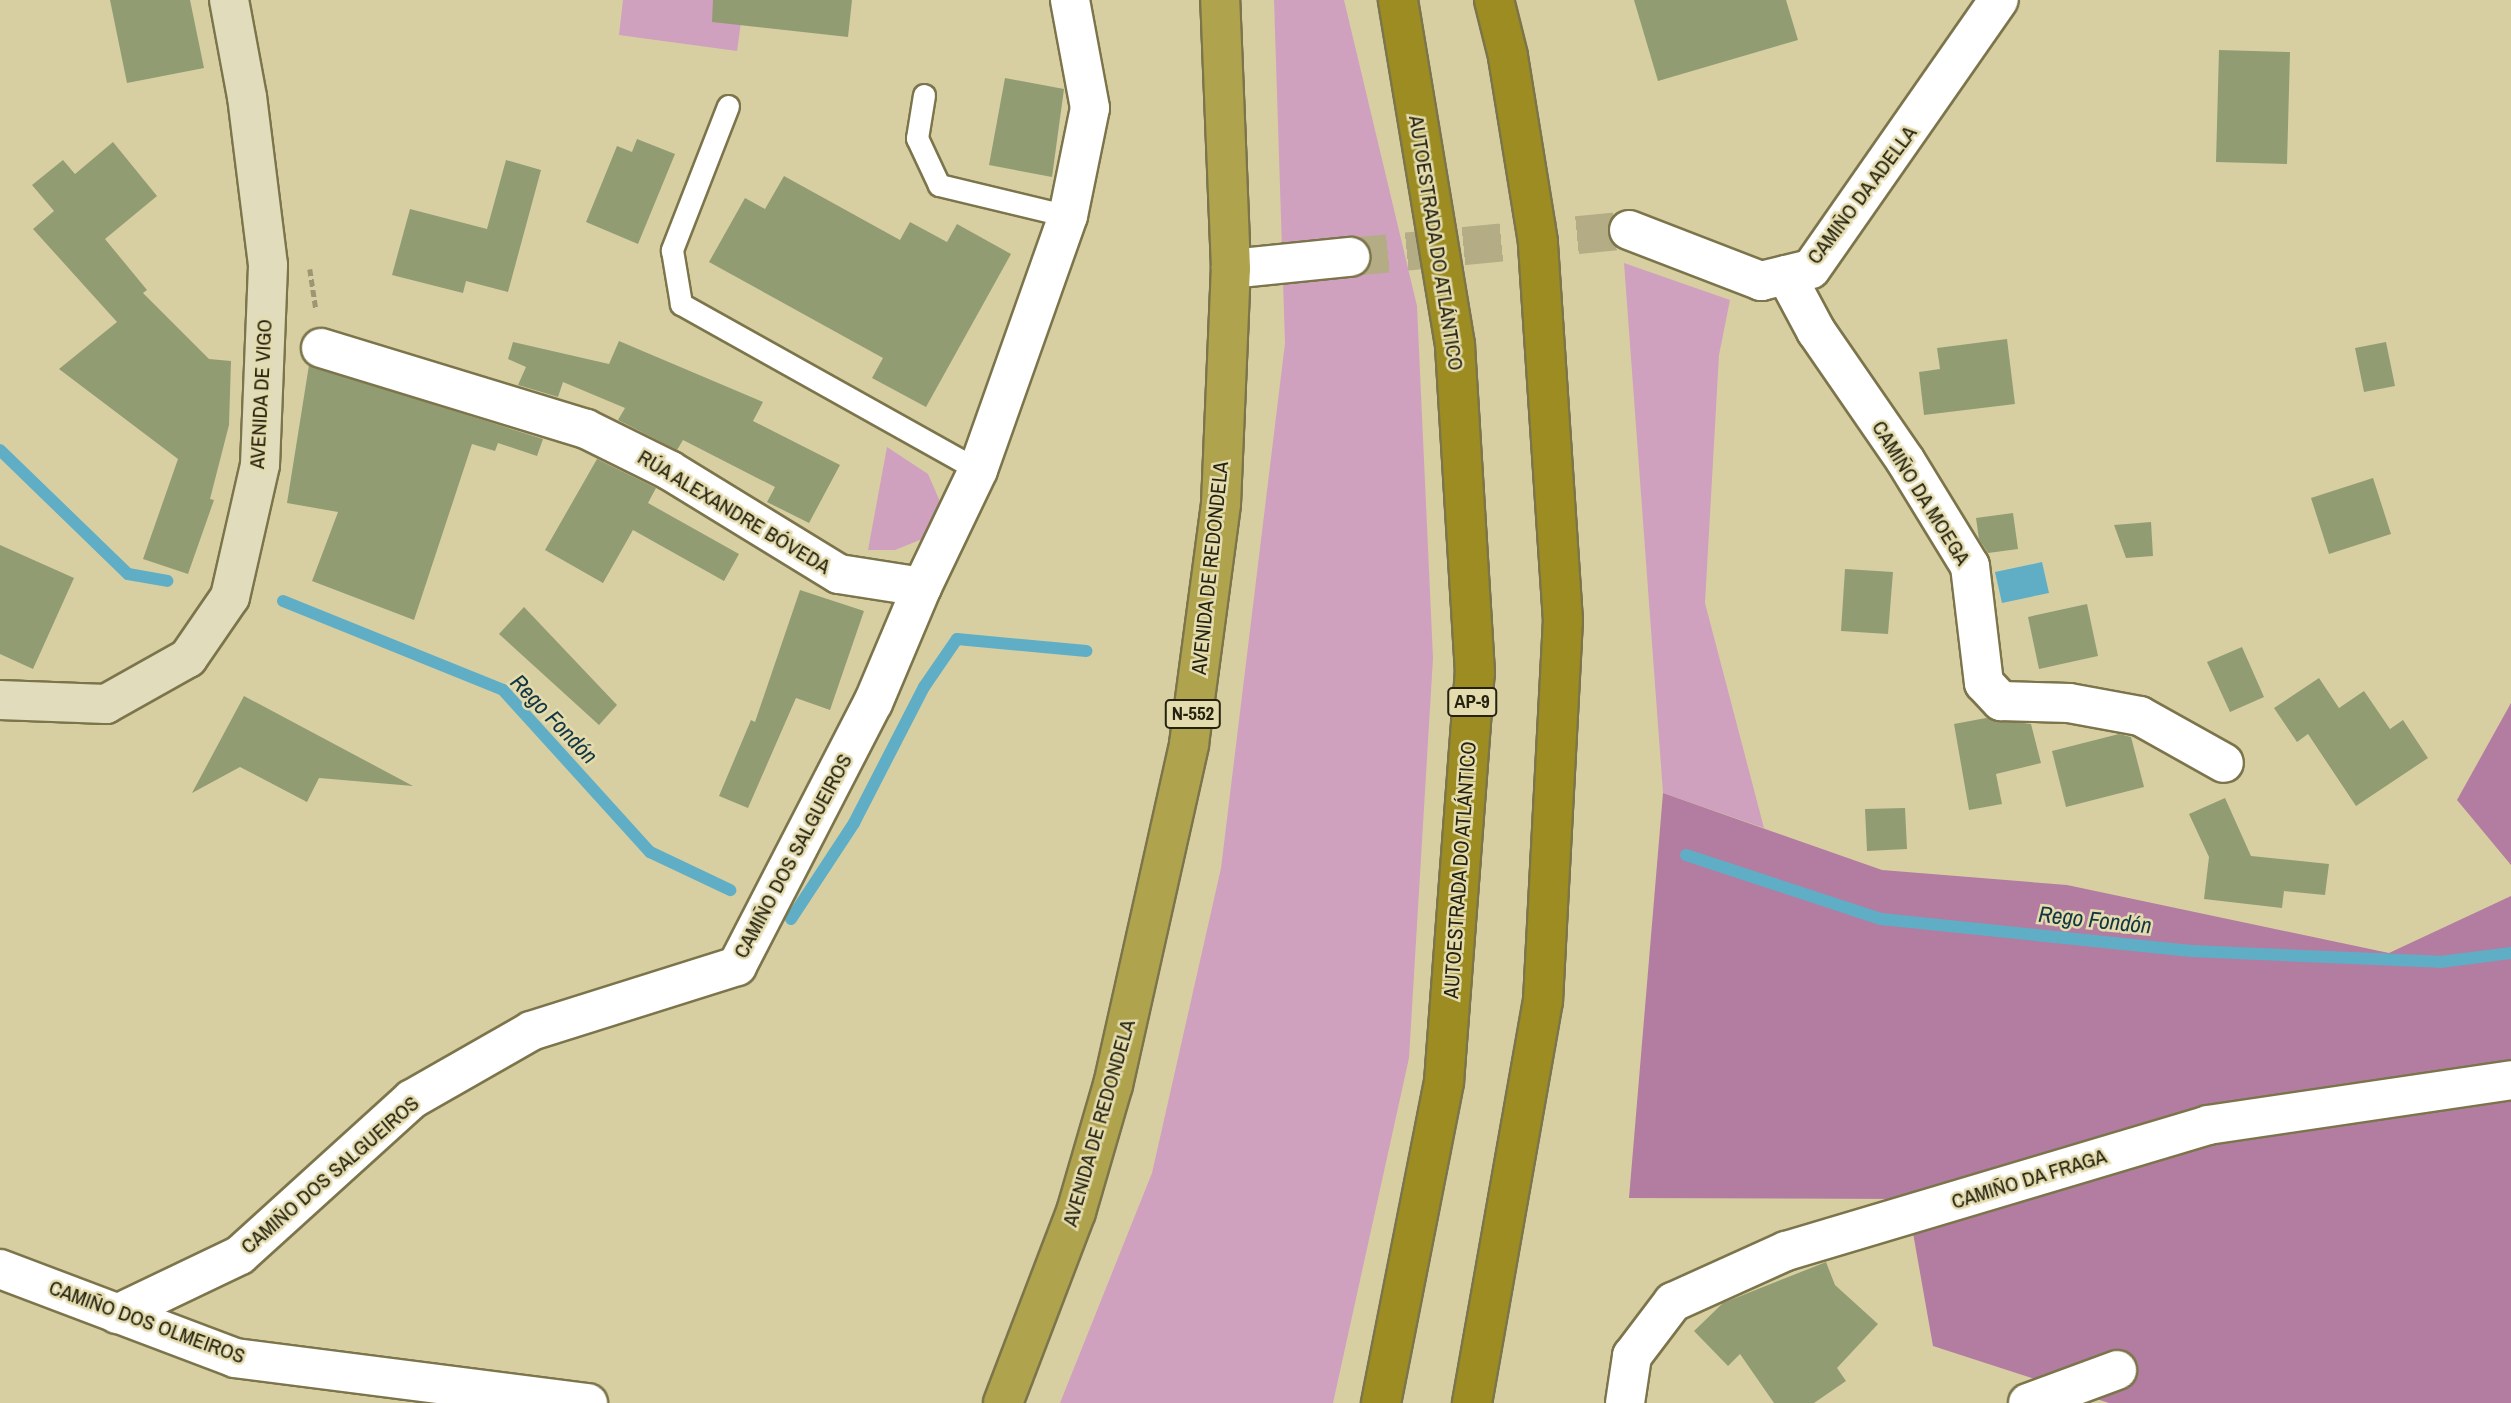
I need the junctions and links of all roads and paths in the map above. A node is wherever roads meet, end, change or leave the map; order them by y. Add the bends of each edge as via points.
1 (229, 0) edge
2 (1070, 0) edge
3 (1220, 0) edge
4 (1398, 0) edge
5 (1494, 0) edge
6 (1999, 0) edge
7 (924, 95) dead end
8 (728, 106) dead end
9 (1068, 216) junction
10 (1629, 230) tunnel mouth
11 (1350, 257) tunnel mouth
12 (1231, 269) junction
13 (1786, 275) junction
14 (321, 348) dead end
15 (978, 470) junction
16 (922, 587) junction
17 (0, 700) edge
18 (2224, 763) dead end
19 (2511, 1080) edge
20 (0, 1269) edge
21 (117, 1314) junction
22 (2117, 1370) dead end
23 (588, 1403) edge
24 (1003, 1403) edge
25 (1381, 1403) edge
26 (1472, 1403) edge
27 (1625, 1403) edge
28 (2028, 1403) edge

1 - 17 main road, AVENIDA DE VIGO via 247,97 268,265 260,465 230,597 188,659 106,704
2 - 9 street via 1090,108
3 - 12 highway, AVENIDA DE REDONDELA / N-552
4 - 25 highway, AUTOESTRADA DO ATLÁNTICO / AP-9 via 1455,345 1475,673 1444,1082
5 - 26 highway via 1508,56 1538,242 1563,621 1544,1001
6 - 13 street, CAMIÑO DA ADELLA via 1811,269
7 - 9 lane via 916,138 939,185
8 - 15 lane via 672,250 681,304
9 - 15 street
10 - 13 street, CAMIÑO DA ADELLA via 1761,281
11 - 12 street
12 - 24 highway, AVENIDA DE REDONDELA / N-552 via 1221,504 1189,744 1113,1085 1076,1212
13 - 18 street, CAMIÑO DA MOEGA via 1816,331 1905,460 1970,566 1984,683 2001,701 2069,703 2140,716
14 - 16 street, RÚA ALEXANDRE BÓVEDA via 586,429 669,470 839,574
15 - 16 street
16 - 21 street, CAMIÑO DOS SALGUEIROS via 873,703 737,966 531,1031 412,1099 240,1255
19 - 27 street, CAMIÑO DA FRAGA via 2208,1125 1786,1251 1673,1302 1632,1356
20 - 21 street, CAMIÑO DOS OLMEIROS
21 - 23 street, CAMIÑO DOS OLMEIROS via 235,1358
22 - 28 street

